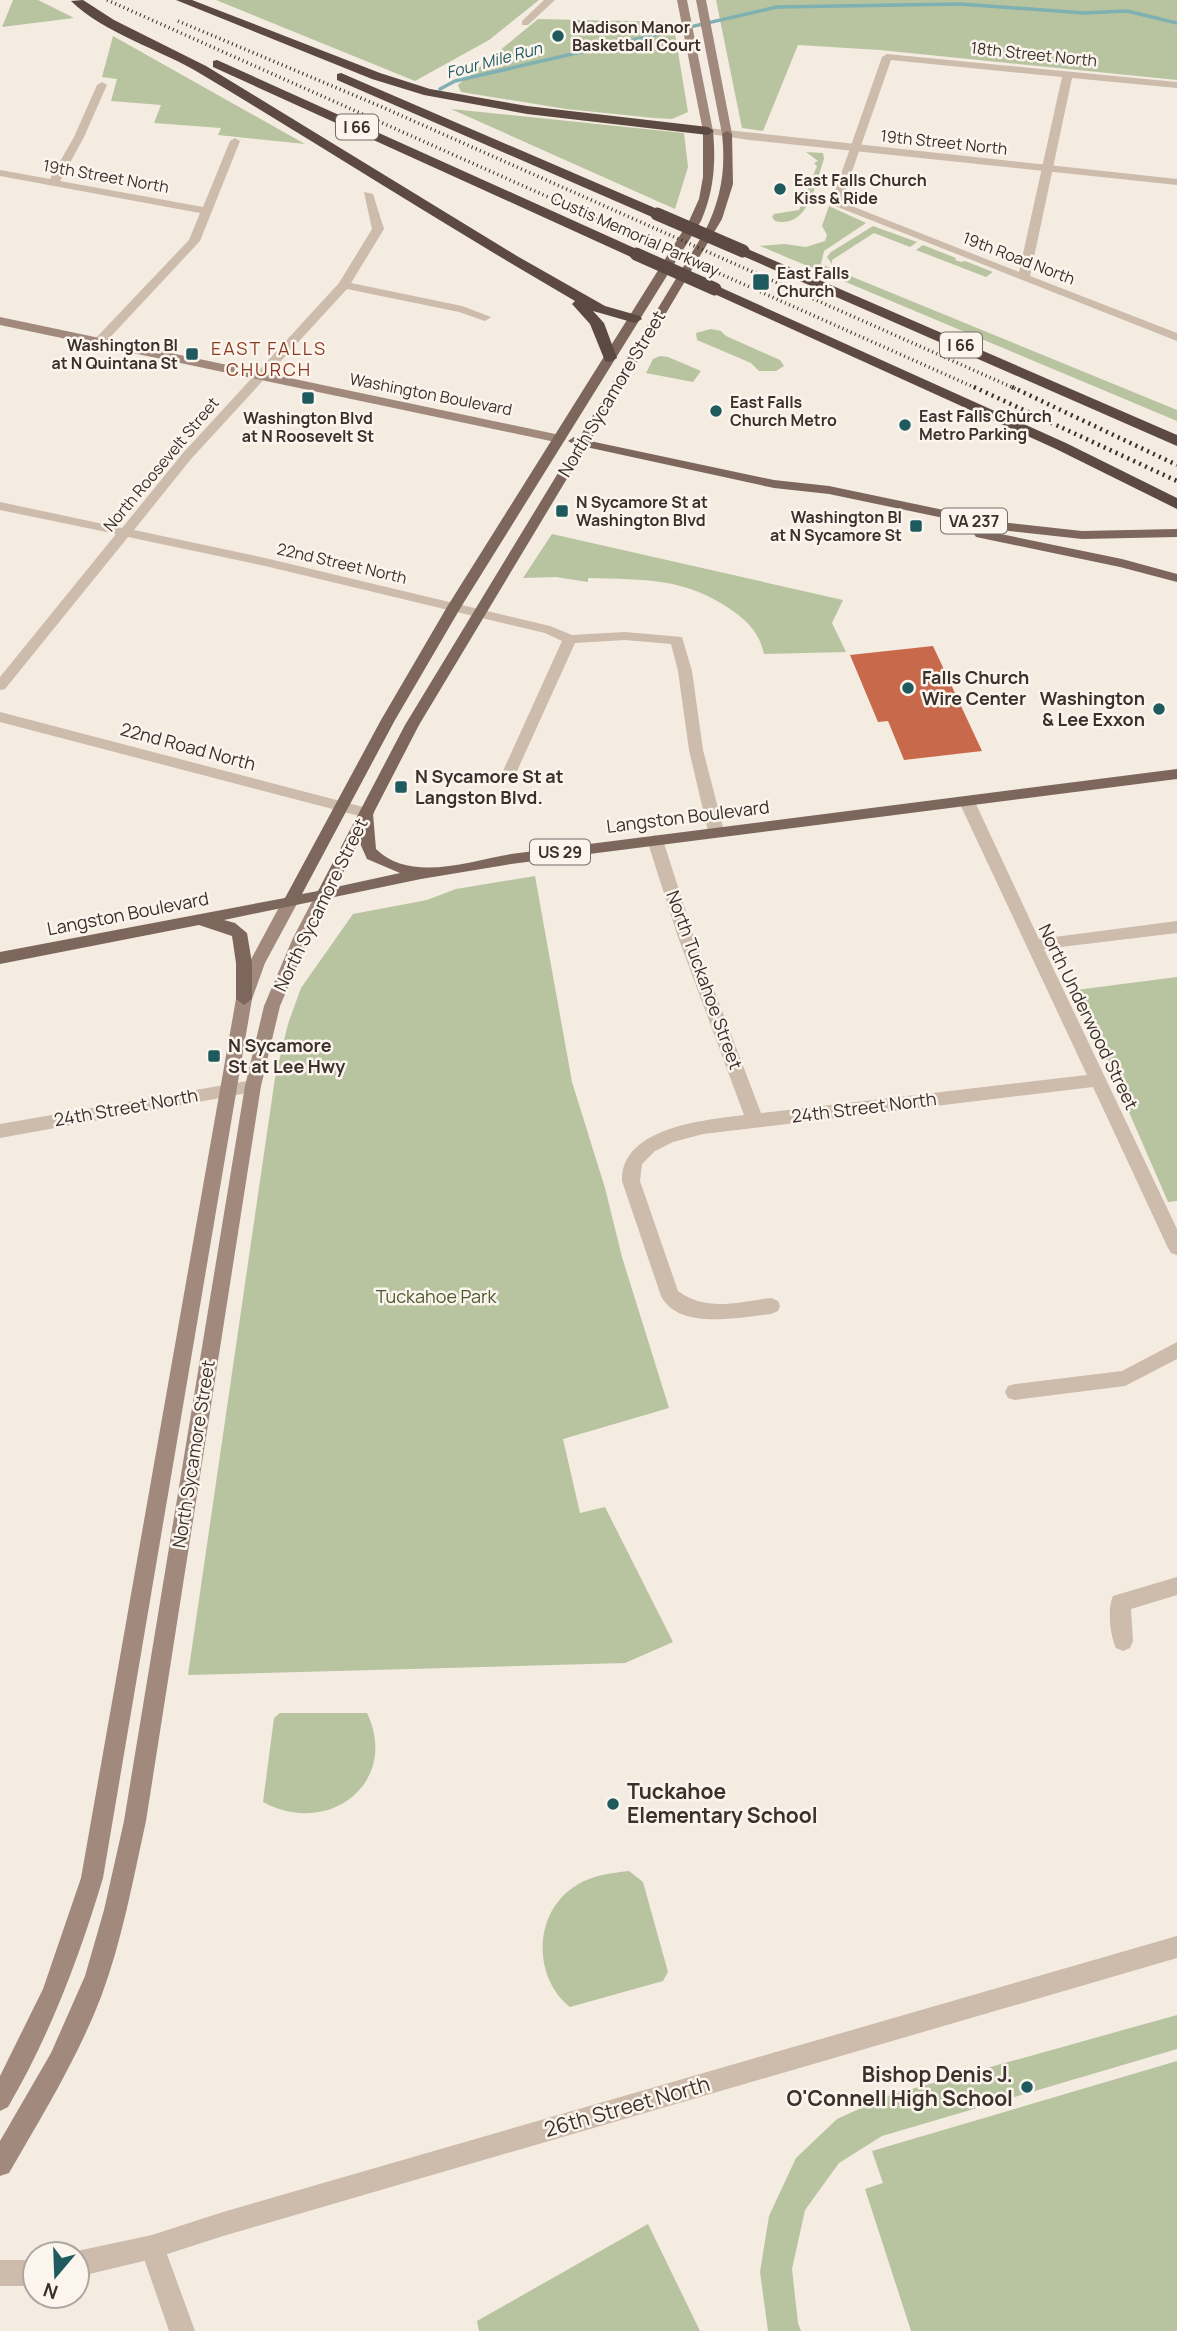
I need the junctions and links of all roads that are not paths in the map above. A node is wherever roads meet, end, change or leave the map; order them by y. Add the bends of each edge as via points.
1 (76, 0) edge
2 (163, 0) edge
3 (182, 0) edge
4 (550, 0) edge
5 (682, 0) edge
6 (702, 3) edge
7 (525, 23) dead end
8 (1068, 74) junction
9 (102, 85) dead end
10 (1177, 85) edge
11 (708, 131) junction
12 (727, 134) junction
13 (235, 141) dead end
14 (855, 148) junction
15 (1048, 169) junction
16 (0, 173) edge
17 (1177, 182) edge
18 (53, 183) junction
19 (368, 194) dead end
20 (207, 211) junction
21 (535, 271) junction
22 (1024, 277) junction
23 (344, 285) junction
24 (485, 317) dead end
25 (635, 319) junction
26 (0, 321) edge
27 (654, 324) junction
28 (1177, 337) edge
29 (98, 343) junction
30 (610, 358) junction
31 (261, 378) junction
32 (560, 439) junction
33 (1177, 441) edge
34 (582, 443) junction
35 (774, 484) junction
36 (1177, 504) edge
37 (0, 506) edge
38 (1177, 533) edge
39 (124, 534) junction
40 (1177, 578) edge
41 (454, 607) junction
42 (478, 613) junction
43 (570, 639) junction
44 (0, 686) edge
45 (0, 718) edge
46 (510, 771) dead end
47 (1177, 774) edge
48 (967, 802) junction
49 (341, 807) junction
50 (367, 813) junction
51 (716, 831) junction
52 (655, 839) junction
53 (421, 874) junction
54 (324, 894) junction
55 (290, 902) junction
56 (195, 920) junction
57 (1177, 927) edge
58 (1033, 945) junction
59 (0, 958) edge
60 (244, 999) junction
61 (1096, 1080) junction
62 (253, 1086) junction
63 (226, 1090) junction
64 (755, 1121) junction
65 (0, 1131) edge
66 (1177, 1248) edge
67 (771, 1306) dead end
68 (1177, 1350) edge
69 (1015, 1392) dead end
70 (1177, 1586) edge
71 (1123, 1641) dead end
72 (1177, 1947) edge
73 (0, 2099) edge
74 (0, 2164) edge
75 (152, 2247) junction
76 (91, 2261) edge
77 (0, 2273) edge
78 (21, 2273) edge
79 (182, 2331) edge

1 - 21 highway via 223,81
1 - 36 highway, Custis Memorial Parkway / I 66, bridge via 1061,446
2 - 33 highway, Custis Memorial Parkway / I 66, bridge
3 - 11 highway via 420,90 527,110
4 - 7 street
5 - 11 main road, North Sycamore Street
6 - 12 main road, North Sycamore Street
8 - 10 street, 18th Street North
8 - 14 street, 18th Street North via 887,57
8 - 15 street
9 - 18 street
11 - 12 street, 19th Street North
11 - 25 main road, North Sycamore Street via 710,169 702,205
12 - 14 street, 19th Street North
12 - 27 main road, North Sycamore Street via 730,168 723,205
13 - 20 street
14 - 15 street, 19th Street North
14 - 22 street, 19th Road North via 839,204
15 - 17 street, 19th Street North
15 - 22 street
16 - 18 street, 19th Street North
18 - 20 street, 19th Street North
19 - 23 street, North Roosevelt Street via 378,229
20 - 29 street via 188,250
21 - 25 highway via 600,309
21 - 30 highway via 590,313
22 - 28 street, 19th Road North
23 - 24 street
23 - 31 street, North Roosevelt Street
25 - 27 main road
25 - 30 main road, North Sycamore Street
26 - 29 main road, Washington Boulevard / VA 237
27 - 34 main road, North Sycamore Street
29 - 31 main road, Washington Boulevard / VA 237
30 - 32 main road, North Sycamore Street
31 - 32 main road, Washington Boulevard / VA 237
31 - 39 street, North Roosevelt Street via 187,456
32 - 34 main road, Washington Boulevard / VA 237
32 - 41 main road, North Sycamore Street
34 - 35 main road, Washington Boulevard / VA 237
34 - 42 main road, North Sycamore Street
35 - 38 main road, Washington Boulevard / VA 237 via 829,490 1022,529 1082,535
35 - 40 main road, Washington Boulevard / VA 237 via 824,501 1122,562
37 - 39 street, 22nd Street North
39 - 41 street, 22nd Street North
39 - 44 street, North Roosevelt Street
41 - 42 street, 22nd Street North
41 - 49 main road, North Sycamore Street
42 - 43 street, 22nd Street North
42 - 50 main road, North Sycamore Street
43 - 46 street
43 - 51 street, 22nd Street North via 625,636 677,640
45 - 49 street, 22nd Road North
47 - 48 main road, Langston Boulevard / US 29
48 - 51 main road, Langston Boulevard / US 29
48 - 58 street, North Underwood Street
49 - 50 street, 22nd Road North
49 - 55 main road, North Sycamore Street
50 - 53 main road via 371,853
50 - 54 main road, North Sycamore Street
51 - 52 main road, Langston Boulevard / US 29
52 - 53 main road, Langston Boulevard / US 29
52 - 64 street, North Tuckahoe Street via 686,937
53 - 54 main road, Langston Boulevard / US 29
54 - 55 main road, Langston Boulevard / US 29
54 - 62 main road, North Sycamore Street via 272,1006
55 - 56 main road, Langston Boulevard / US 29
55 - 60 main road, North Sycamore Street via 257,963
56 - 59 main road, Langston Boulevard / US 29
56 - 60 main road via 239,933
57 - 58 street
58 - 61 street, North Underwood Street
60 - 63 main road, North Sycamore Street
61 - 64 street, 24th Street North
61 - 66 street, North Underwood Street
62 - 63 street, 24th Street North
62 - 74 main road, North Sycamore Street via 135,1821 109,1937 88,1999 53,2072
63 - 65 street, 24th Street North
63 - 73 main road, North Sycamore Street via 92,1878 49,2005
64 - 67 street, 24th Street North via 660,1140 638,1156 631,1167 631,1181 670,1296 687,1308 711,1313
68 - 69 street via 1121,1379
70 - 71 street via 1120,1604
72 - 75 street, 26th Street North
75 - 76 street, 26th Street North
75 - 79 street
77 - 78 street

